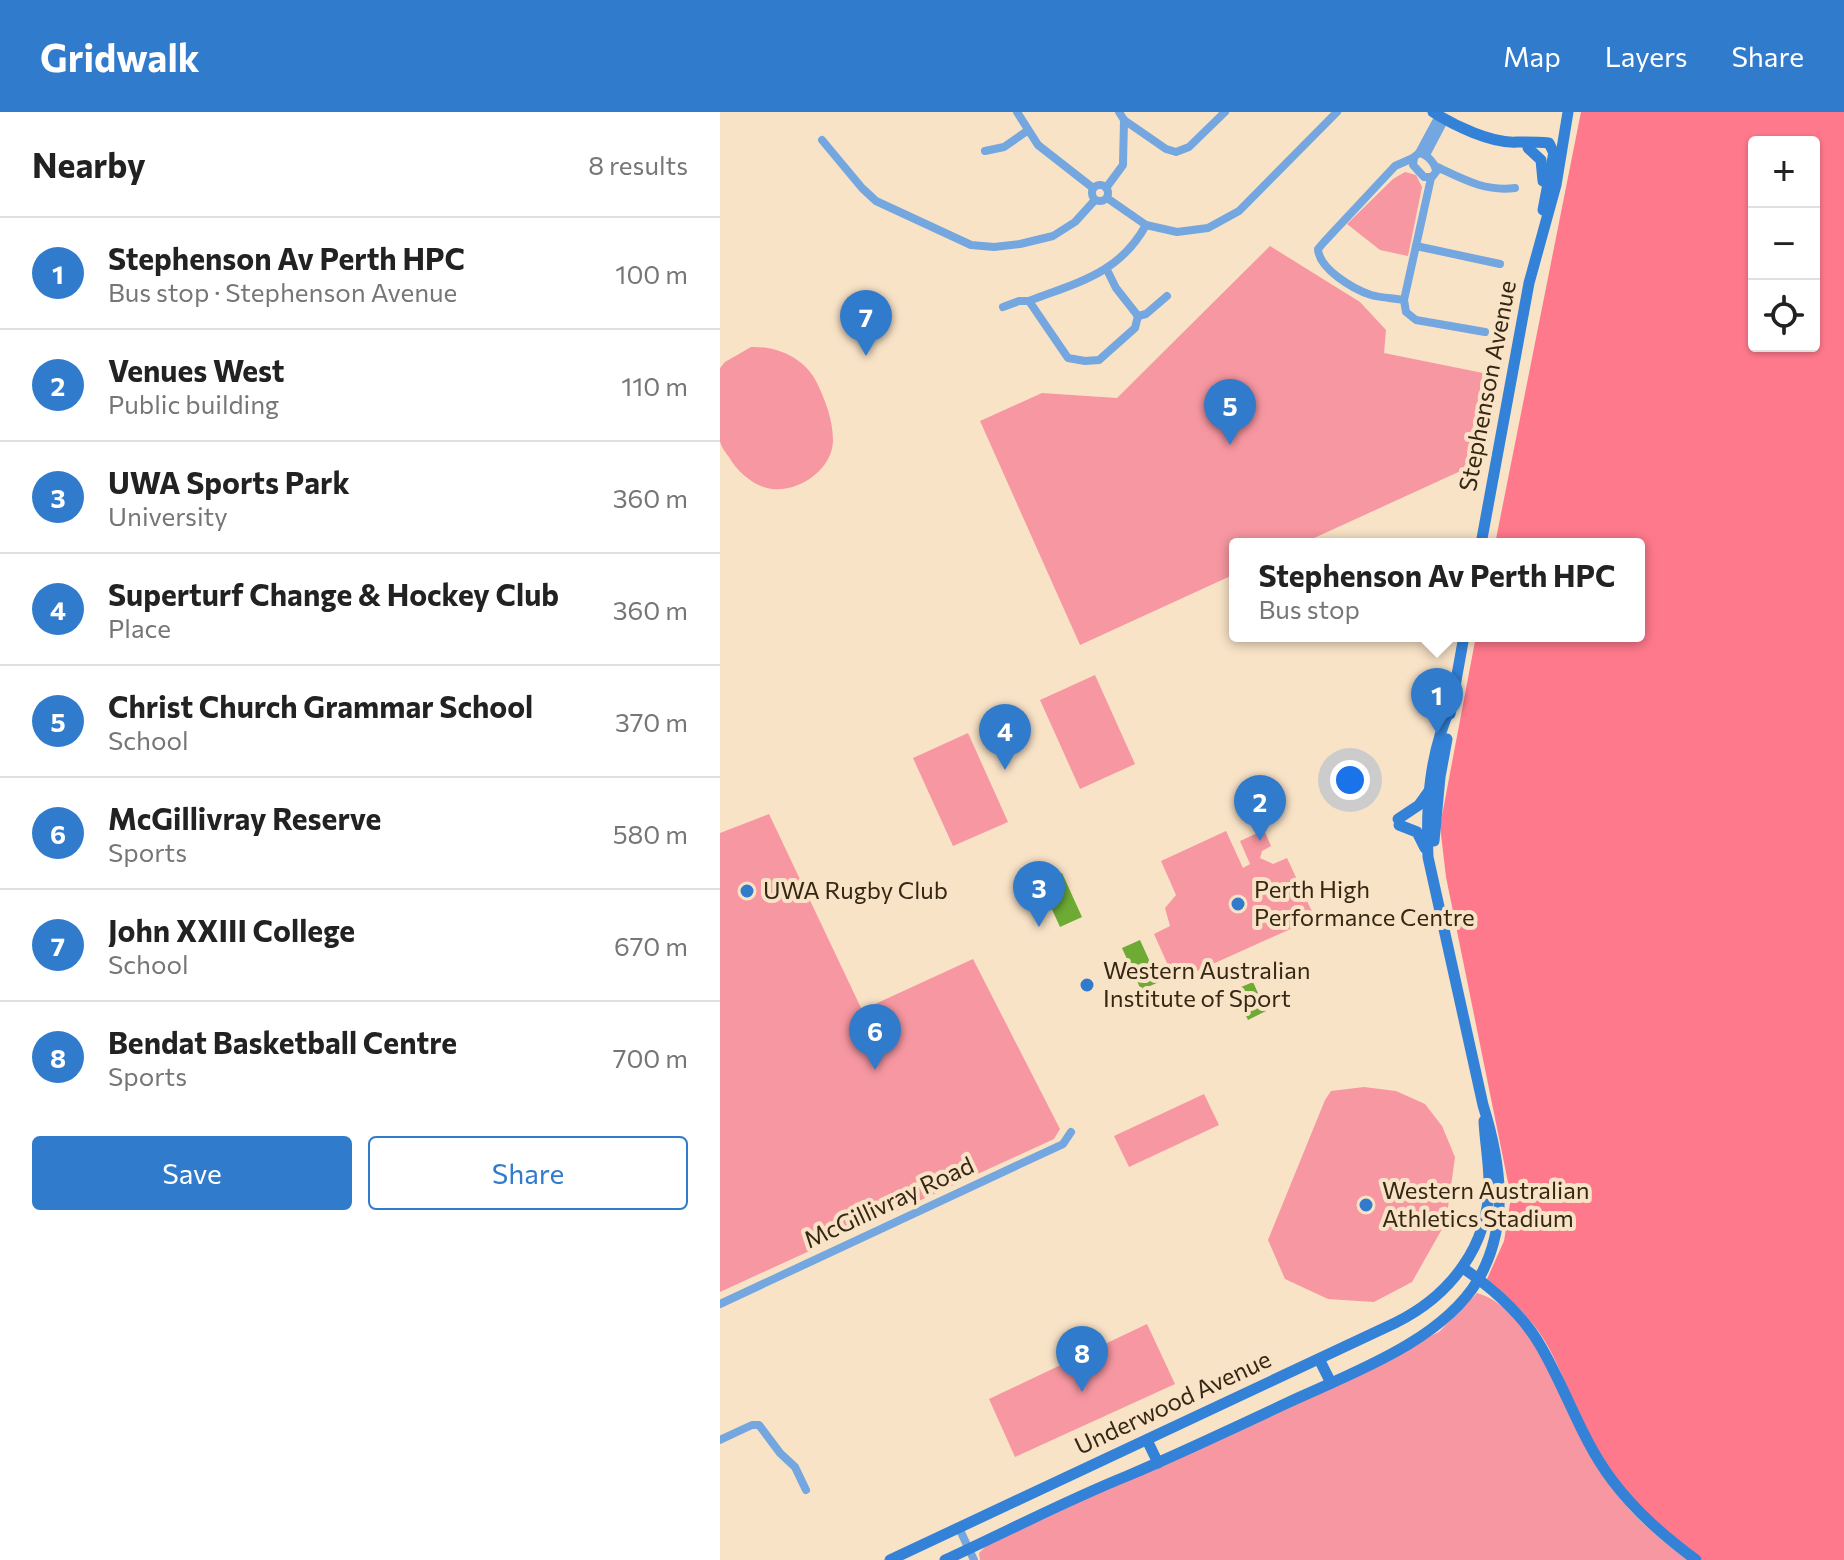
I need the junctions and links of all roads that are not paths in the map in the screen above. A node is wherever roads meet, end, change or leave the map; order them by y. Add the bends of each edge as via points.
1 (1017, 112) edge
2 (1225, 112) edge
3 (1337, 112) edge
4 (1560, 112) edge
5 (1568, 112) edge
6 (1124, 115) edge
7 (1439, 116) edge
8 (1027, 131) junction
9 (822, 140) dead end
10 (1523, 145) junction
11 (985, 151) dead end
12 (1554, 151) junction
13 (1418, 158) junction
14 (1559, 165) junction
15 (1431, 174) junction
16 (1093, 188) junction
17 (1106, 188) junction
18 (1515, 188) dead end
19 (1107, 198) junction
20 (1095, 200) junction
21 (1541, 217) junction
22 (1146, 225) junction
23 (1540, 236) junction
24 (1416, 246) junction
25 (1500, 264) dead end
26 (1107, 270) junction
27 (1167, 296) dead end
28 (1404, 300) junction
29 (1029, 301) junction
30 (1003, 307) dead end
31 (1138, 316) junction
32 (1485, 332) dead end
33 (1482, 538) edge
34 (1463, 642) edge
35 (1451, 707) junction
36 (1430, 791) junction
37 (1428, 857) junction
38 (1432, 871) junction
39 (1483, 1105) junction
40 (1071, 1132) dead end
41 (1461, 1271) junction
42 (1476, 1282) junction
43 (720, 1304) edge
44 (1319, 1359) junction
45 (1331, 1383) junction
46 (720, 1440) edge
47 (1147, 1440) junction
48 (1158, 1463) junction
49 (806, 1490) dead end
50 (959, 1528) junction
51 (972, 1554) edge
52 (890, 1560) edge
53 (945, 1560) edge
54 (1696, 1560) edge

1 - 8 street
2 - 6 street via 1189,147 1176,152
3 - 22 street via 1239,211 1208,228 1177,232
4 - 12 main road, Stephenson Avenue
5 - 12 main road
5 - 14 main road, Stephenson Avenue
6 - 17 street via 1123,165
7 - 10 main road via 1474,133
7 - 13 street
8 - 11 street via 1004,147
8 - 16 street
9 - 20 street via 876,201 971,245 994,247 1053,236
10 - 12 main road
10 - 21 main road via 1539,156 1543,168
12 - 14 main road
12 - 21 main road, Stephenson Avenue
13 - 15 street
13 - 15 street
13 - 28 street via 1395,166 1318,249 1323,265 1360,291
14 - 23 main road, Stephenson Avenue
15 - 18 street
15 - 24 street
16 - 17 street
16 - 20 street
17 - 19 street
19 - 20 street
19 - 22 street
21 - 23 main road, Stephenson Avenue
22 - 26 street via 1137,242
23 - 33 main road, Stephenson Avenue
24 - 25 street
24 - 28 street
26 - 29 street
26 - 31 street
27 - 31 street
28 - 32 street via 1406,312 1416,320
29 - 30 street
29 - 31 street via 1068,358 1085,361 1099,360 1135,328
34 - 35 main road
35 - 36 main road
35 - 38 main road
36 - 37 main road
36 - 37 main road via 1398,822 1417,832
37 - 38 main road
38 - 39 main road
39 - 41 main road via 1488,1200
39 - 42 main road via 1500,1204 1494,1244
40 - 43 street, McGillivray Road via 1063,1144
41 - 42 main road
41 - 44 main road, Underwood Avenue via 1416,1312
42 - 45 main road, Underwood Avenue via 1435,1326
42 - 54 main road via 1492,1289 1540,1344 1612,1479 1649,1524
44 - 45 main road
44 - 47 main road, Underwood Avenue
45 - 48 main road, Underwood Avenue
46 - 49 street via 759,1425 795,1467
47 - 48 main road
47 - 50 main road, Underwood Avenue
48 - 51 main road, Underwood Avenue
50 - 51 street
50 - 52 main road, Underwood Avenue
51 - 53 main road, Underwood Avenue

